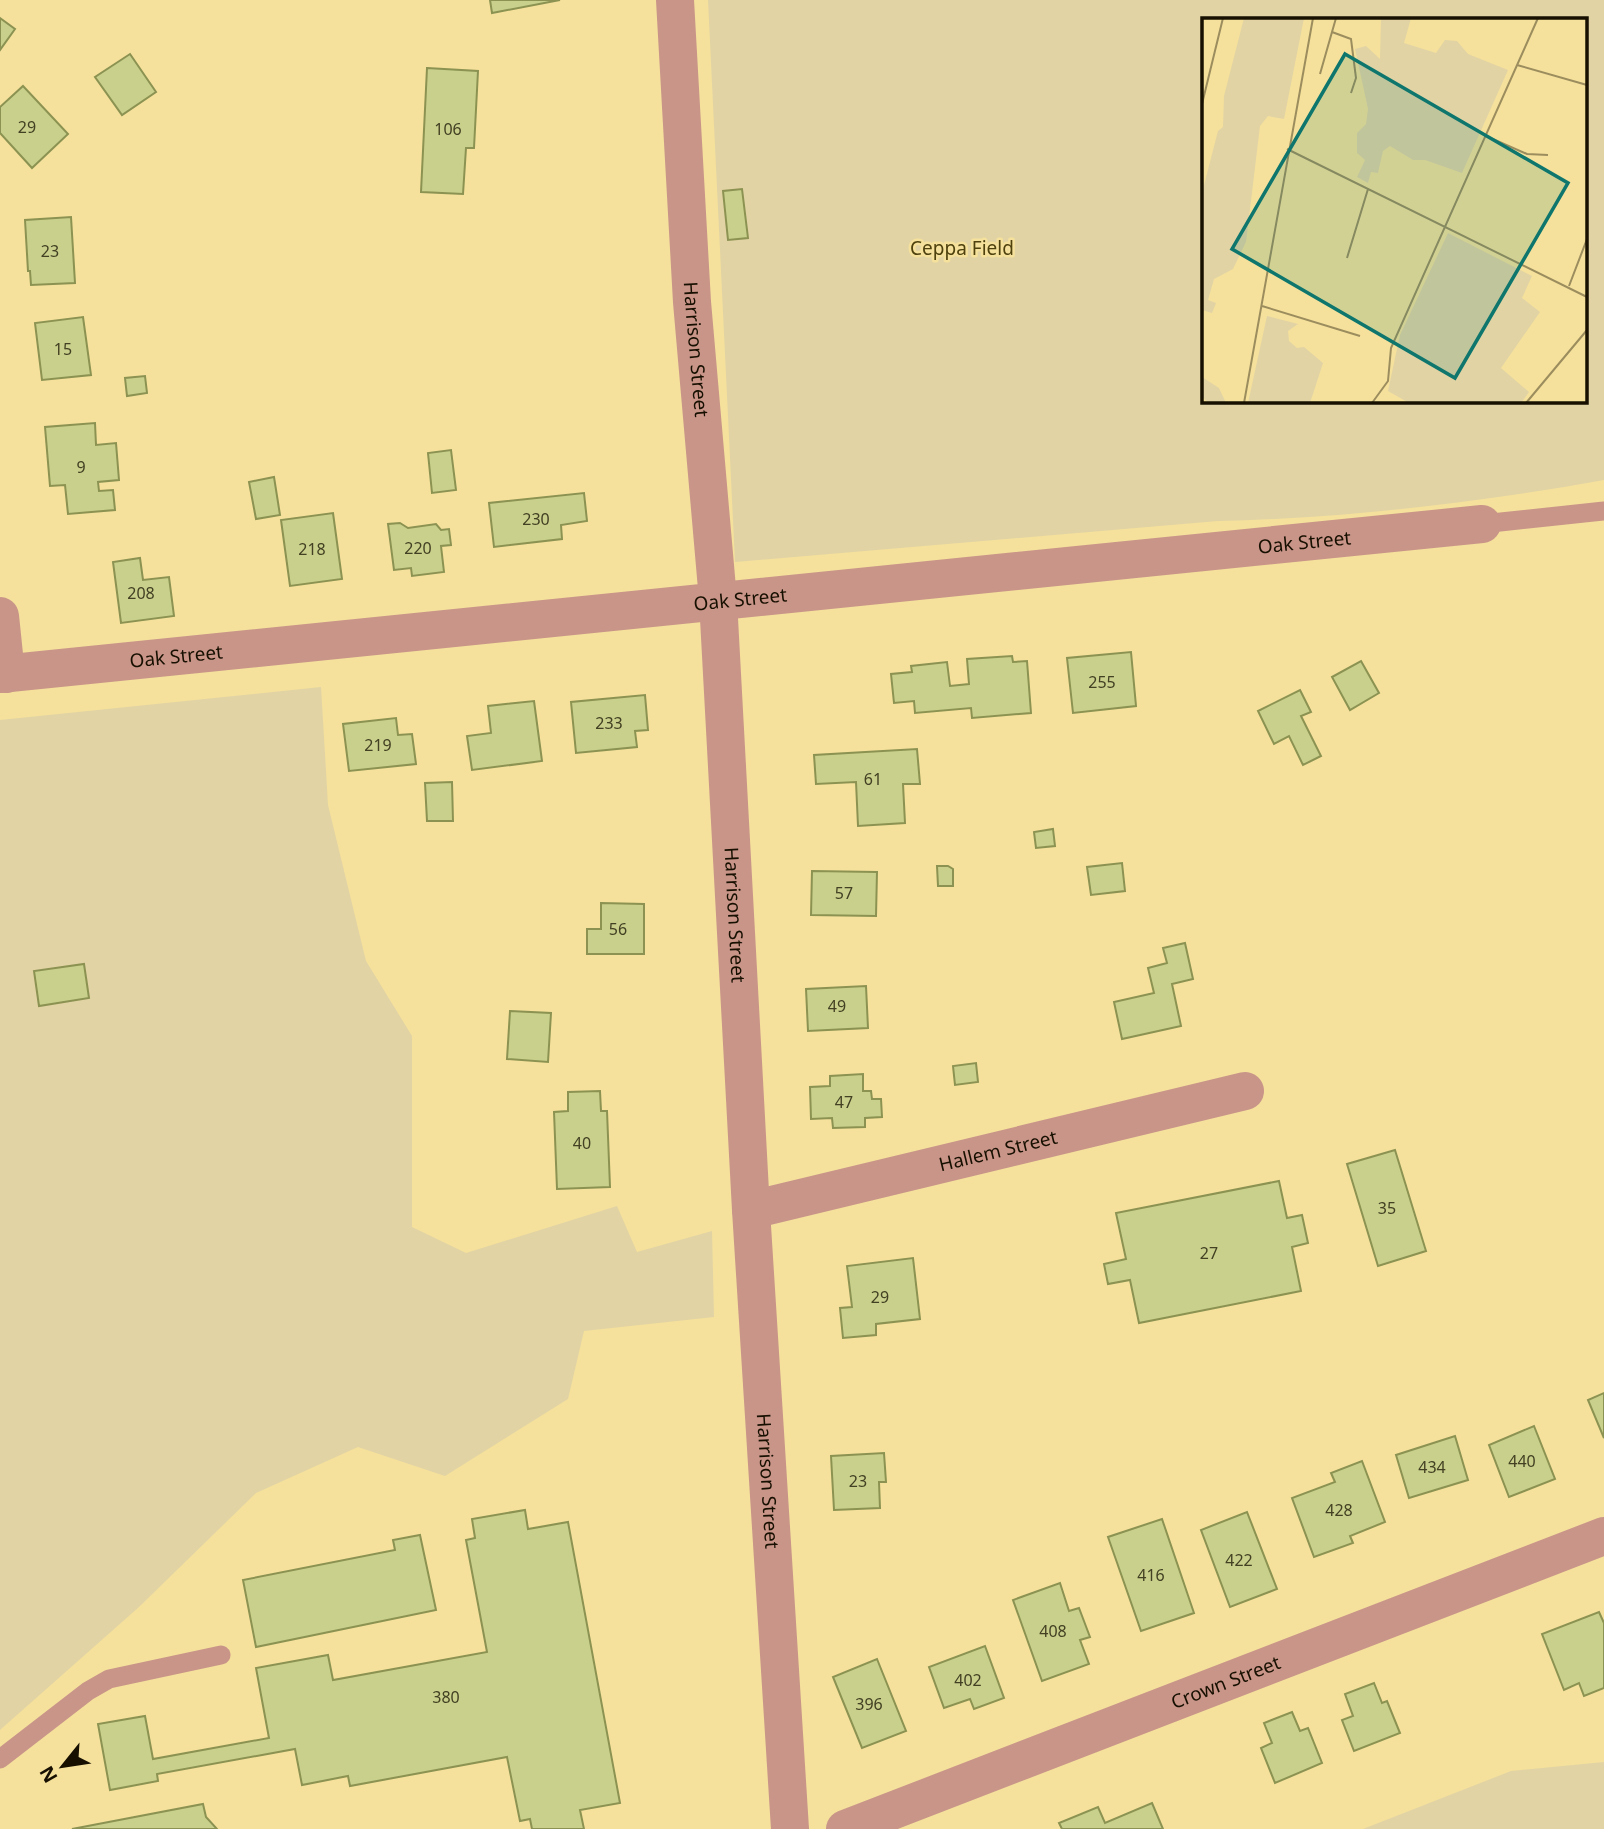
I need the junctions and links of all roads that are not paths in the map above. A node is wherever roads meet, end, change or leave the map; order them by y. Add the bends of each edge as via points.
1 (675, 0) edge
2 (1604, 511) edge
3 (1482, 524) joint
4 (719, 600) junction
5 (0, 616) edge
6 (3, 674) edge
7 (1245, 1091) dead end
8 (751, 1209) junction
9 (1604, 1536) edge
10 (221, 1655) dead end
11 (0, 1759) edge
12 (790, 1829) edge
13 (845, 1829) edge

1 - 4 street, Harrison Street via 692,302
2 - 3 lane
3 - 4 street, Oak Street
4 - 6 street, Oak Street
4 - 8 street, Harrison Street
5 - 6 street
7 - 8 street, Hallem Street
8 - 12 street, Harrison Street
9 - 13 street, Crown Street
10 - 11 lane via 109,1679

